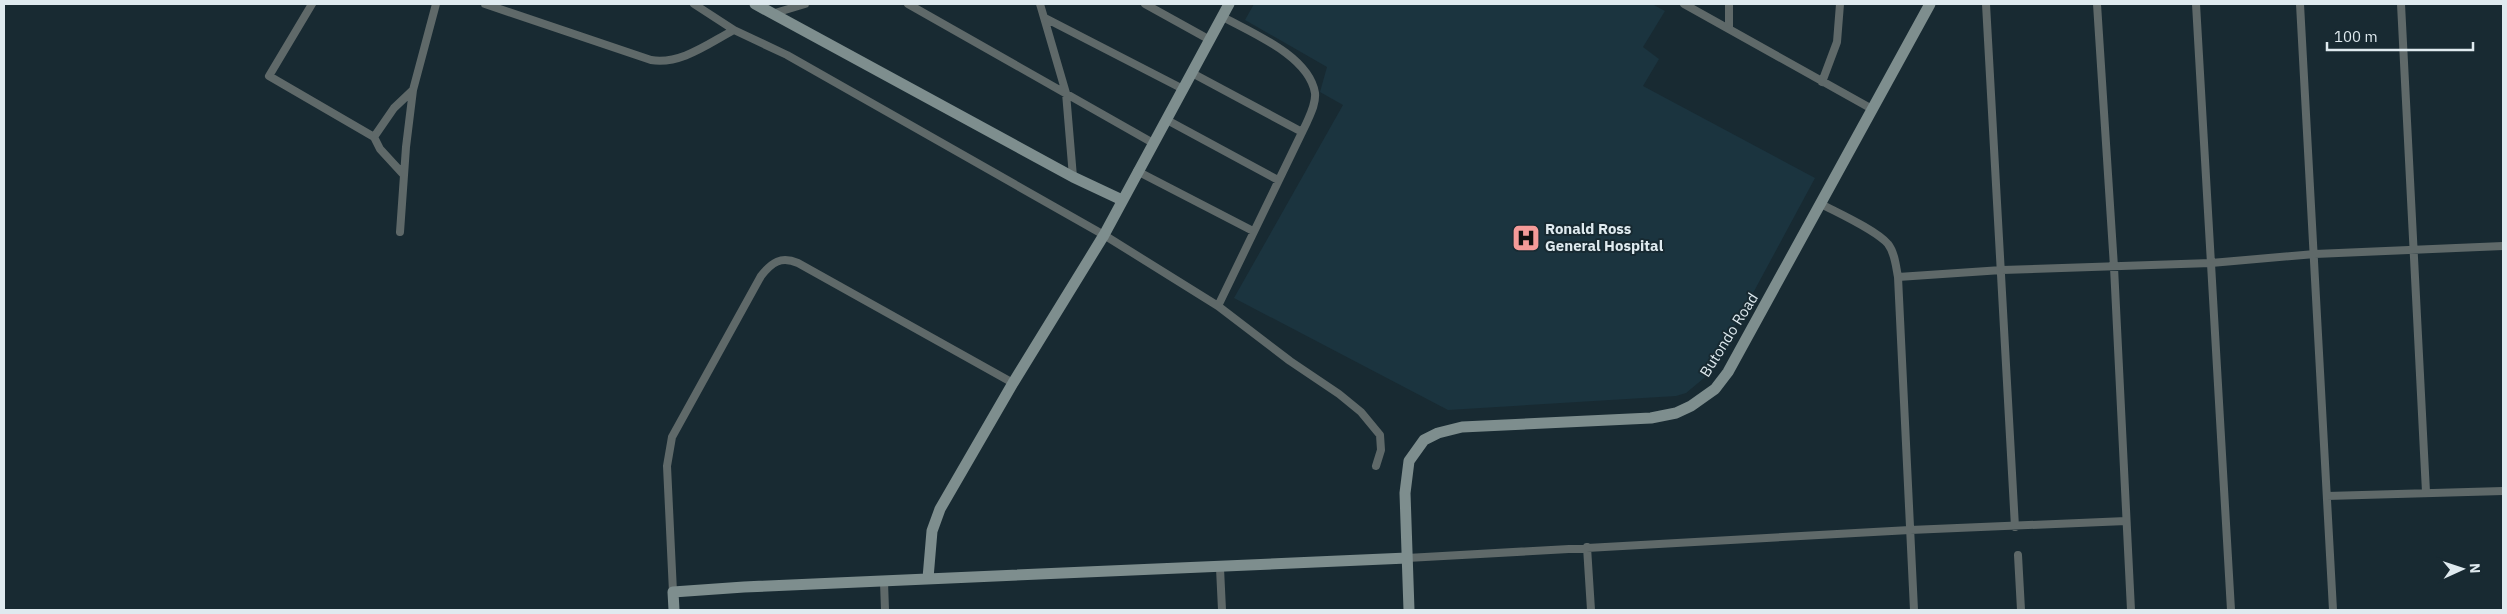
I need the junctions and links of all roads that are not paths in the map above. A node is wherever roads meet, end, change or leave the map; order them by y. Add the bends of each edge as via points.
1 (312, 4) edge
2 (436, 4) edge
3 (485, 4) edge
4 (694, 4) edge
5 (755, 4) edge
6 (805, 4) edge
7 (908, 4) edge
8 (1040, 4) edge
9 (1145, 4) edge
10 (1229, 4) edge
11 (1684, 4) edge
12 (1729, 4) edge
13 (1840, 4) edge
14 (1930, 4) edge
15 (1986, 4) edge
16 (2097, 4) edge
17 (2196, 4) edge
18 (2300, 4) edge
19 (2401, 4) edge
20 (776, 14) junction
21 (1223, 17) junction
22 (1045, 18) junction
23 (1729, 29) junction
24 (734, 30) junction
25 (1210, 40) junction
26 (1192, 73) junction
27 (1822, 82) junction
28 (1182, 89) junction
29 (413, 90) junction
30 (1066, 93) junction
31 (1872, 109) junction
32 (1167, 120) junction
33 (1302, 132) junction
34 (374, 137) junction
35 (1153, 143) junction
36 (1137, 171) junction
37 (403, 174) junction
38 (1073, 177) junction
39 (1278, 180) junction
40 (1122, 200) junction
41 (1821, 204) junction
42 (1253, 231) junction
43 (400, 232) dead end
44 (1104, 235) junction
45 (2503, 246) edge
46 (2412, 251) junction
47 (2315, 254) junction
48 (2211, 263) junction
49 (2114, 267) junction
50 (2002, 270) junction
51 (1898, 277) junction
52 (1218, 306) junction
53 (1013, 383) junction
54 (1376, 466) dead end
55 (2503, 490) edge
56 (2426, 492) junction
57 (2326, 496) junction
58 (2126, 521) junction
59 (2015, 527) junction
60 (1910, 530) junction
61 (1587, 547) junction
62 (2018, 555) dead end
63 (1407, 558) junction
64 (1220, 568) junction
65 (928, 578) junction
66 (884, 582) junction
67 (673, 592) junction
68 (674, 610) edge
69 (885, 610) edge
70 (1222, 610) edge
71 (1409, 610) edge
72 (1591, 610) edge
73 (1914, 610) edge
74 (2021, 610) edge
75 (2130, 610) edge
76 (2231, 610) edge
77 (2333, 610) edge

1 - 34 street via 268,76
2 - 29 street
3 - 24 street via 590,41 663,62 680,58
4 - 24 street
5 - 20 street
6 - 20 street
7 - 30 street
8 - 22 street
9 - 25 street
10 - 21 street
11 - 23 street
12 - 23 street
13 - 27 street via 1837,42
14 - 31 street, Butondo Road
15 - 50 street
16 - 49 street
17 - 48 street
18 - 47 street
19 - 46 street
20 - 38 street
21 - 25 street
21 - 33 street via 1290,56 1301,66 1315,91
22 - 28 street
22 - 30 street
23 - 27 street
24 - 44 street via 837,82
25 - 26 street
26 - 28 street
26 - 33 street
27 - 31 street
28 - 32 street
29 - 34 street via 394,108
29 - 37 street
30 - 35 street
30 - 38 street
31 - 41 street, Butondo Road
32 - 35 street
32 - 39 street
33 - 39 street
34 - 37 street via 380,149
35 - 36 street
36 - 40 street
36 - 42 street
37 - 43 street
38 - 40 street
39 - 42 street
40 - 44 street
41 - 51 street via 1887,244 1892,250
41 - 63 street, Butondo Road via 1728,372 1715,389 1691,406 1652,418 1462,427 1424,440 1416,449 1406,473
42 - 52 street
44 - 52 street
44 - 53 street
45 - 46 street
46 - 47 street
46 - 56 street
47 - 48 street
47 - 57 street
48 - 49 street
48 - 76 street
49 - 50 street
49 - 58 street
50 - 51 street
50 - 59 street
51 - 60 street
52 - 54 street via 1362,412 1380,435 1381,450
53 - 65 street via 940,509 932,531
53 - 67 street via 798,264 784,259 777,261 761,276 672,437 667,466
55 - 56 street
56 - 57 street
57 - 77 street
58 - 59 street
58 - 75 street
59 - 60 street
60 - 61 street
60 - 73 street
61 - 63 street
61 - 72 street
62 - 74 street
63 - 64 street
63 - 71 street, Butondo Road
64 - 65 street
64 - 70 street
65 - 66 street
66 - 67 street
66 - 69 street
67 - 68 street

